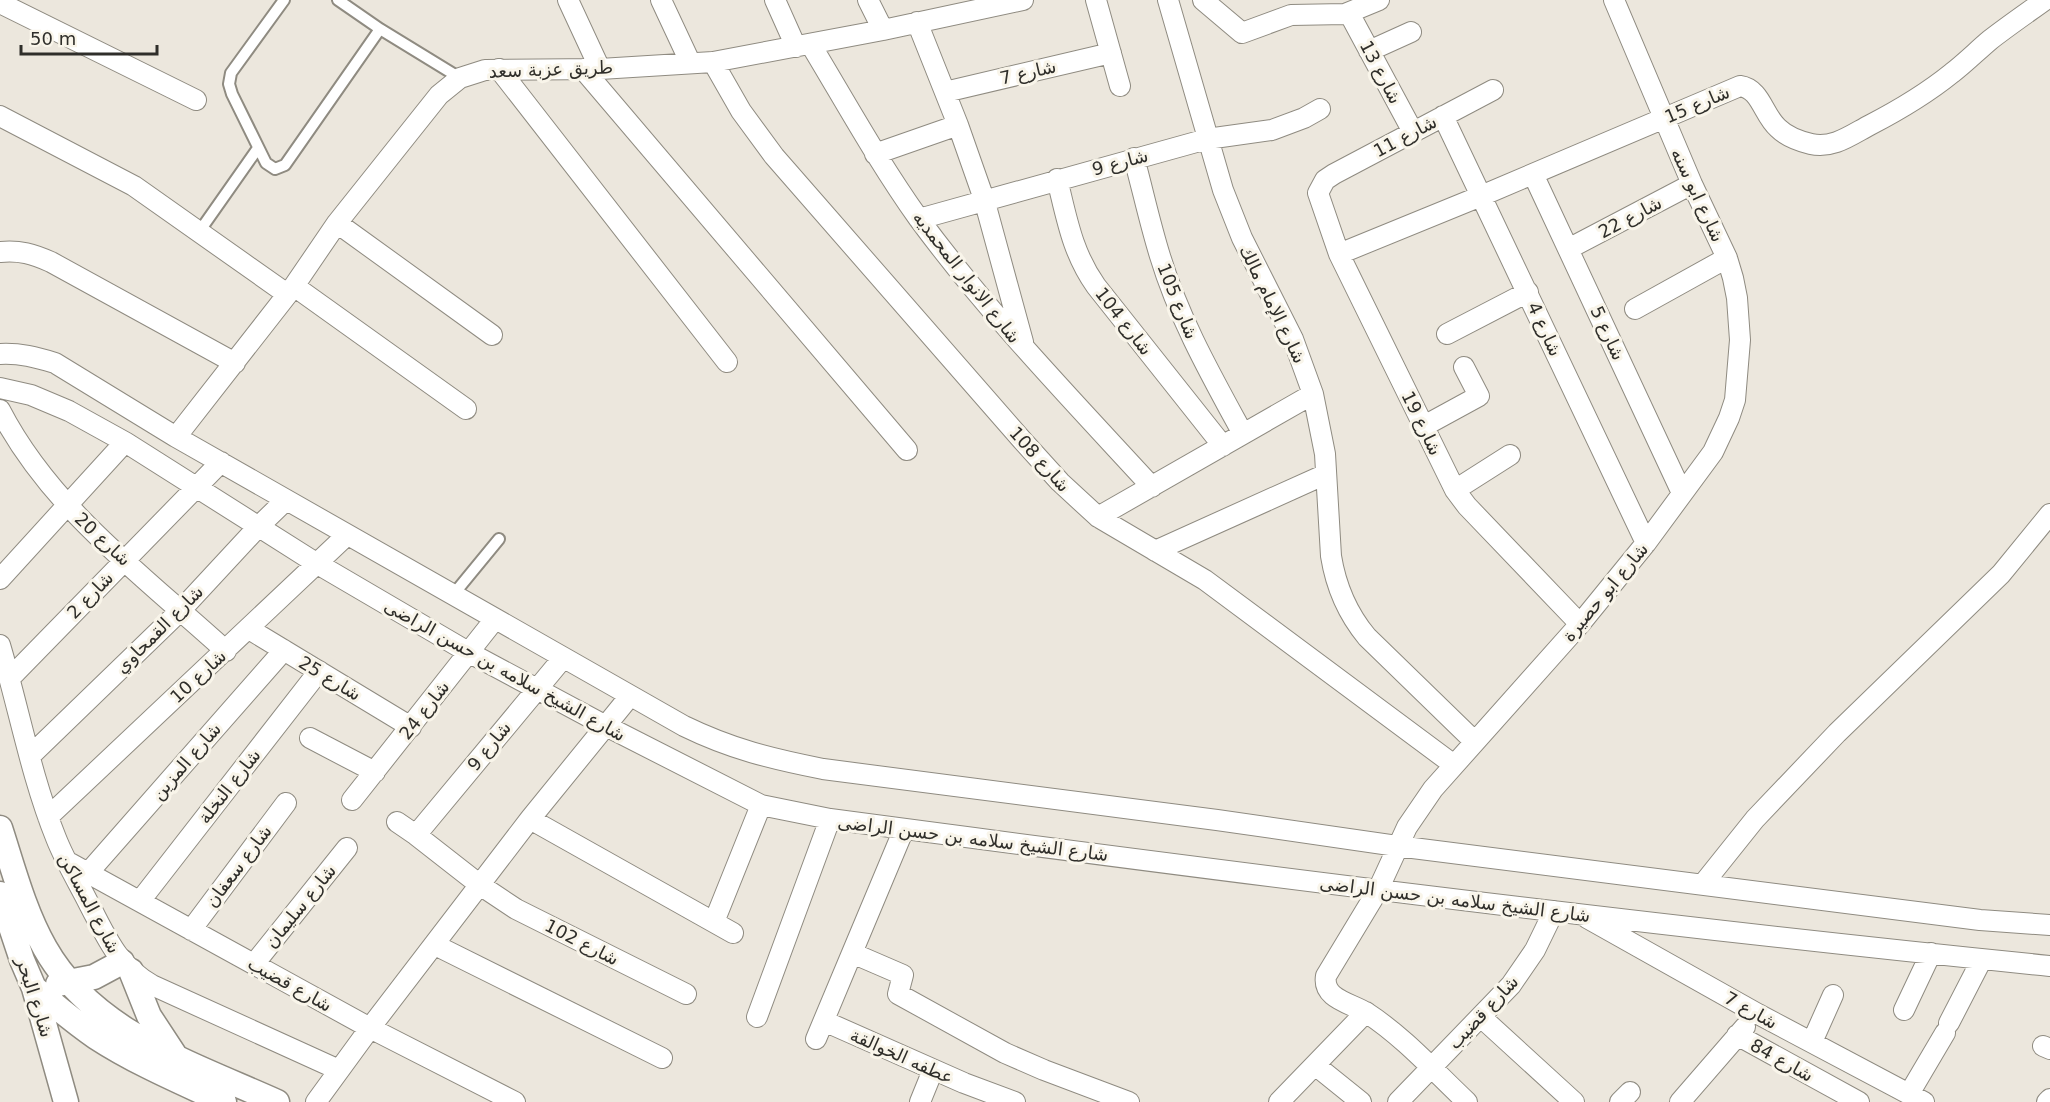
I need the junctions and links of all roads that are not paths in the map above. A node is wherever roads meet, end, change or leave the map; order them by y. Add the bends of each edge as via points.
1 (284, 0) edge
2 (338, 0) edge
3 (568, 0) edge
4 (661, 0) edge
5 (775, 0) edge
6 (868, 0) edge
7 (1023, 0) edge
8 (1096, 0) edge
9 (1168, 0) edge
10 (1203, 0) edge
11 (1379, 0) edge
12 (1614, 0) edge
13 (2046, 0) edge
14 (0, 3) edge
15 (962, 6) edge
16 (1299, 7) edge
17 (1349, 13) junction
18 (917, 22) junction
19 (380, 29) junction
20 (883, 30) junction
21 (1411, 32) dead end
22 (803, 46) junction
23 (1370, 51) junction
24 (1111, 53) junction
25 (690, 62) junction
26 (712, 62) junction
27 (499, 69) junction
28 (592, 69) junction
29 (460, 78) junction
30 (1120, 86) dead end
31 (1493, 90) dead end
32 (945, 92) junction
33 (196, 100) dead end
34 (1320, 109) dead end
35 (0, 116) edge
36 (1443, 116) junction
37 (1664, 117) junction
38 (958, 125) junction
39 (1413, 132) junction
40 (1207, 139) junction
41 (258, 148) junction
42 (875, 154) junction
43 (1134, 158) junction
44 (1533, 174) junction
45 (1057, 179) junction
46 (1692, 184) junction
47 (1319, 187) joint
48 (1481, 196) junction
49 (984, 199) junction
50 (919, 219) junction
51 (337, 223) junction
52 (199, 232) junction
53 (1569, 249) junction
54 (0, 252) edge
55 (1339, 254) junction
56 (1727, 258) junction
57 (291, 290) junction
58 (1528, 292) junction
59 (1635, 309) dead end
60 (1447, 334) dead end
61 (492, 335) dead end
62 (1025, 350) junction
63 (0, 354) edge
64 (727, 362) dead end
65 (235, 363) junction
66 (1464, 367) dead end
67 (0, 388) edge
68 (1313, 394) junction
69 (466, 409) dead end
70 (0, 410) edge
71 (1424, 426) junction
72 (1243, 434) junction
73 (176, 437) junction
74 (125, 442) junction
75 (1223, 446) junction
76 (907, 450) dead end
77 (1510, 455) dead end
78 (220, 462) junction
79 (1326, 474) junction
80 (195, 487) junction
81 (1152, 487) junction
82 (1455, 490) junction
83 (1682, 493) junction
84 (286, 500) junction
85 (68, 506) junction
86 (2050, 514) edge
87 (1098, 517) junction
88 (258, 526) junction
89 (347, 535) junction
90 (499, 539) dead end
91 (1646, 543) junction
92 (1155, 551) junction
93 (124, 560) junction
94 (316, 563) junction
95 (0, 579) edge
96 (453, 595) junction
97 (181, 610) junction
98 (495, 619) junction
99 (1580, 624) junction
100 (249, 629) junction
101 (0, 645) edge
102 (284, 650) junction
103 (225, 651) junction
104 (468, 652) junction
105 (563, 658) junction
106 (319, 671) junction
107 (10, 678) junction
108 (536, 688) junction
109 (630, 696) junction
110 (606, 726) junction
111 (411, 727) junction
112 (310, 738) dead end
113 (1474, 741) junction
114 (30, 756) junction
115 (1454, 765) junction
116 (375, 772) junction
117 (352, 800) dead end
118 (286, 803) dead end
119 (761, 805) junction
120 (48, 817) junction
121 (530, 819) junction
122 (830, 819) junction
123 (397, 822) dead end
124 (0, 828) edge
125 (904, 829) junction
126 (416, 835) junction
127 (1397, 846) junction
128 (347, 848) dead end
129 (68, 862) junction
130 (88, 873) junction
131 (1702, 884) junction
132 (480, 885) junction
133 (1378, 890) junction
134 (0, 894) edge
135 (140, 901) junction
136 (1554, 911) junction
137 (1579, 914) junction
138 (714, 922) junction
139 (2050, 926) edge
140 (191, 930) junction
141 (733, 933) dead end
142 (435, 945) junction
143 (852, 953) junction
144 (1931, 953) junction
145 (1982, 959) junction
146 (254, 964) junction
147 (2050, 966) edge
148 (126, 967) junction
149 (68, 983) junction
150 (34, 988) junction
151 (686, 994) dead end
152 (1833, 995) dead end
153 (1904, 1010) dead end
154 (1366, 1012) junction
155 (1758, 1014) junction
156 (757, 1017) dead end
157 (1481, 1017) junction
158 (370, 1028) junction
159 (1737, 1035) junction
160 (1812, 1042) junction
161 (176, 1056) junction
162 (662, 1058) dead end
163 (1315, 1065) junction
164 (1430, 1067) junction
165 (339, 1070) junction
166 (933, 1070) junction
167 (990, 1098) edge
168 (1917, 1098) edge
169 (66, 1102) edge
170 (224, 1102) edge
171 (277, 1102) edge
172 (316, 1102) edge
173 (515, 1102) edge
174 (920, 1102) edge
175 (1015, 1102) edge
176 (1129, 1102) edge
177 (1278, 1102) edge
178 (1361, 1102) edge
179 (1398, 1102) edge
180 (1467, 1102) edge
181 (1574, 1102) edge
182 (1680, 1102) edge
183 (1859, 1102) edge

1 - 41 lane via 230,78 230,89
2 - 19 lane
3 - 28 street
4 - 25 street
5 - 22 street, شارع الانوار المحمديه
6 - 20 street
7 - 15 street, طريق عزبة سعد
8 - 24 street
9 - 40 street, شارع الإمام مالك
10 - 16 street via 1242,33 1291,15
11 - 17 street
12 - 37 street, شارع ابو سنه
13 - 37 street, شارع 15 via 1906,106 1839,142 1813,144 1785,134 1754,91 1740,86
14 - 33 street
15 - 18 street, طريق عزبة سعد
16 - 17 street
17 - 23 street, شارع 13
18 - 20 street, طريق عزبة سعد
18 - 32 street
19 - 29 lane
19 - 41 lane via 285,165 269,167
20 - 22 street, طريق عزبة سعد
21 - 23 street
22 - 26 street, طريق عزبة سعد
22 - 42 street, شارع الانوار المحمديه
23 - 39 street, شارع 13
24 - 30 street
24 - 32 street, شارع 7
25 - 26 street, طريق عزبة سعد
25 - 28 street, طريق عزبة سعد
26 - 87 street, شارع 108 via 774,156 1060,482
27 - 28 street, طريق عزبة سعد
27 - 29 street, طريق عزبة سعد
27 - 64 street
28 - 76 street
29 - 51 street, طريق عزبة سعد via 439,94
31 - 36 street, شارع 11
32 - 38 street
34 - 40 street, شارع 9 via 1272,130
35 - 52 street via 134,186
36 - 39 street, شارع 11
36 - 48 street, شارع 4
37 - 44 street, شارع 15
37 - 46 street, شارع ابو سنه
38 - 42 street
38 - 49 street
39 - 47 street, شارع 11 via 1334,174
40 - 43 street, شارع 9
40 - 68 street, شارع الإمام مالك via 1232,214 1281,312
41 - 52 lane
42 - 50 street, شارع الانوار المحمديه
43 - 45 street, شارع 9
43 - 72 street, شارع 105 via 1160,256 1179,307
44 - 48 street, شارع 15
44 - 53 street, شارع 5
45 - 49 street, شارع 9
45 - 75 street, شارع 104 via 1083,267
46 - 53 street, شارع 22
46 - 56 street, شارع ابو سنه
47 - 55 street, شارع 19 via 1319,200
48 - 55 street, شارع 15
48 - 58 street, شارع 4
49 - 50 street, شارع 9
49 - 62 street
50 - 62 street, شارع الانوار المحمديه
51 - 57 street, طريق عزبة سعد
51 - 61 street
52 - 57 street
53 - 83 street, شارع 5
54 - 65 street via 29,252 51,262
55 - 71 street, شارع 19
56 - 59 street
56 - 83 street, شارع ابو حصيرة via 1739,319 1735,400 1713,452
57 - 65 street, طريق عزبة سعد
57 - 69 street
58 - 60 street
58 - 91 street, شارع 4
62 - 81 street, شارع الانوار المحمديه
63 - 73 street via 55,363
65 - 73 street, طريق عزبة سعد
66 - 71 street via 1479,396
67 - 74 street, شارع الشيخ سلامه بن حسن الراضى via 51,402
68 - 72 street
68 - 79 street, شارع الإمام مالك
70 - 85 street, شارع 20 via 31,462
71 - 82 street, شارع 19
72 - 75 street
73 - 78 street
74 - 80 street, شارع الشيخ سلامه بن حسن الراضى
74 - 85 street
75 - 81 street
77 - 82 street
78 - 80 street, شارع 2
78 - 84 street
79 - 92 street
79 - 113 street, شارع الإمام مالك via 1331,556 1349,612 1367,637
80 - 88 street, شارع الشيخ سلامه بن حسن الراضى
80 - 93 street, شارع 2
81 - 87 street
82 - 99 street, شارع 19
83 - 91 street, شارع ابو حصيرة
84 - 88 street, شارع القمحاوي
84 - 89 street
85 - 93 street, شارع 20
85 - 95 street
86 - 131 street via 2001,574 1837,733 1755,819
87 - 92 street, شارع 108
88 - 94 street, شارع الشيخ سلامه بن حسن الراضى
88 - 97 street, شارع القمحاوي
89 - 94 street, شارع 10
89 - 96 street
90 - 96 lane
91 - 99 street, شارع ابو حصيرة
92 - 115 street, شارع 108 via 1205,580
93 - 97 street, شارع 20
93 - 107 street, شارع 2
94 - 100 street, شارع 10
94 - 104 street, شارع الشيخ سلامه بن حسن الراضى
96 - 98 street
97 - 103 street, شارع 20
97 - 114 street, شارع القمحاوي
98 - 104 street, شارع 24
98 - 105 street
99 - 113 street, شارع ابو حصيرة
100 - 102 street, شارع 25
100 - 103 street, شارع 10
101 - 107 street, شارع المساكن
102 - 106 street, شارع 25
102 - 130 street, شارع المزين
103 - 120 street, شارع 10
104 - 108 street, شارع الشيخ سلامه بن حسن الراضى
104 - 111 street, شارع 24
105 - 108 street, شارع 9
105 - 109 street
106 - 111 street, شارع 25
106 - 135 street, شارع النخلة
107 - 114 street, شارع المساكن
108 - 110 street, شارع الشيخ سلامه بن حسن الراضى
108 - 126 street, شارع 9
109 - 110 street
109 - 127 street via 714,741 761,757 823,769
110 - 119 street, شارع الشيخ سلامه بن حسن الراضى
110 - 121 street
111 - 116 street, شارع 24
112 - 116 street
113 - 115 street, شارع ابو حصيرة
114 - 120 street, شارع المساكن
115 - 127 street, شارع ابو حصيرة via 1427,797
116 - 117 street, شارع 24
118 - 140 street, شارع سعفان
119 - 122 street, شارع الشيخ سلامه بن حسن الراضى
119 - 138 street
120 - 129 street, شارع المساكن
121 - 132 street
121 - 138 street
122 - 125 street, شارع الشيخ سلامه بن حسن الراضى
122 - 156 street
123 - 126 street, شارع 102
124 - 149 street, شارع البحر via 35,929
125 - 133 street, شارع الشيخ سلامه بن حسن الراضى
125 - 143 street
126 - 132 street, شارع 102
127 - 131 street
127 - 133 street, شارع ابو حصيرة
128 - 146 street, شارع سليمان
129 - 130 street, شارع قضيب
129 - 148 street, شارع المساكن via 111,947
130 - 135 street, شارع قضيب
131 - 139 street
132 - 142 street
132 - 151 street, شارع 102 via 516,909
133 - 136 street, شارع الشيخ سلامه بن حسن الراضى
133 - 154 street, شارع ابو حصيرة via 1325,981 1331,994
134 - 150 street, شارع البحر
135 - 140 street, شارع قضيب
136 - 137 street, شارع الشيخ سلامه بن حسن الراضى
136 - 157 street, شارع قضيب via 1524,968
137 - 144 street, شارع الشيخ سلامه بن حسن الراضى
137 - 155 street, شارع 7
138 - 141 street
140 - 146 street, شارع قضيب
142 - 158 street
142 - 162 street
143 - 166 street, عطفه الخوالقة via 820,1030
143 - 176 street via 903,975 898,994 986,1043 1024,1062
144 - 145 street, شارع الشيخ سلامه بن حسن الراضى
144 - 153 street
145 - 147 street, شارع الشيخ سلامه بن حسن الراضى
145 - 168 street
146 - 158 street, شارع قضيب
148 - 149 street
148 - 161 street via 149,1016
148 - 165 street, شارع المساكن via 152,985
149 - 150 street
149 - 161 street, شارع البحر via 129,1032
150 - 169 street, شارع البحر
150 - 170 street via 103,1041
152 - 160 street
154 - 163 street
154 - 164 street
155 - 159 street, شارع 84
155 - 160 street, شارع 7
157 - 164 street, شارع قضيب
157 - 181 street
158 - 165 street
158 - 173 street, شارع قضيب
159 - 182 street, شارع 84
159 - 183 street, شارع 84
160 - 168 street, شارع 7
161 - 171 street, شارع البحر
163 - 177 street
163 - 178 street
164 - 179 street, شارع قضيب
164 - 180 street
165 - 172 street
166 - 167 street, عطفه الخوالقة
166 - 174 street
167 - 175 street, عطفه الخوالقة

